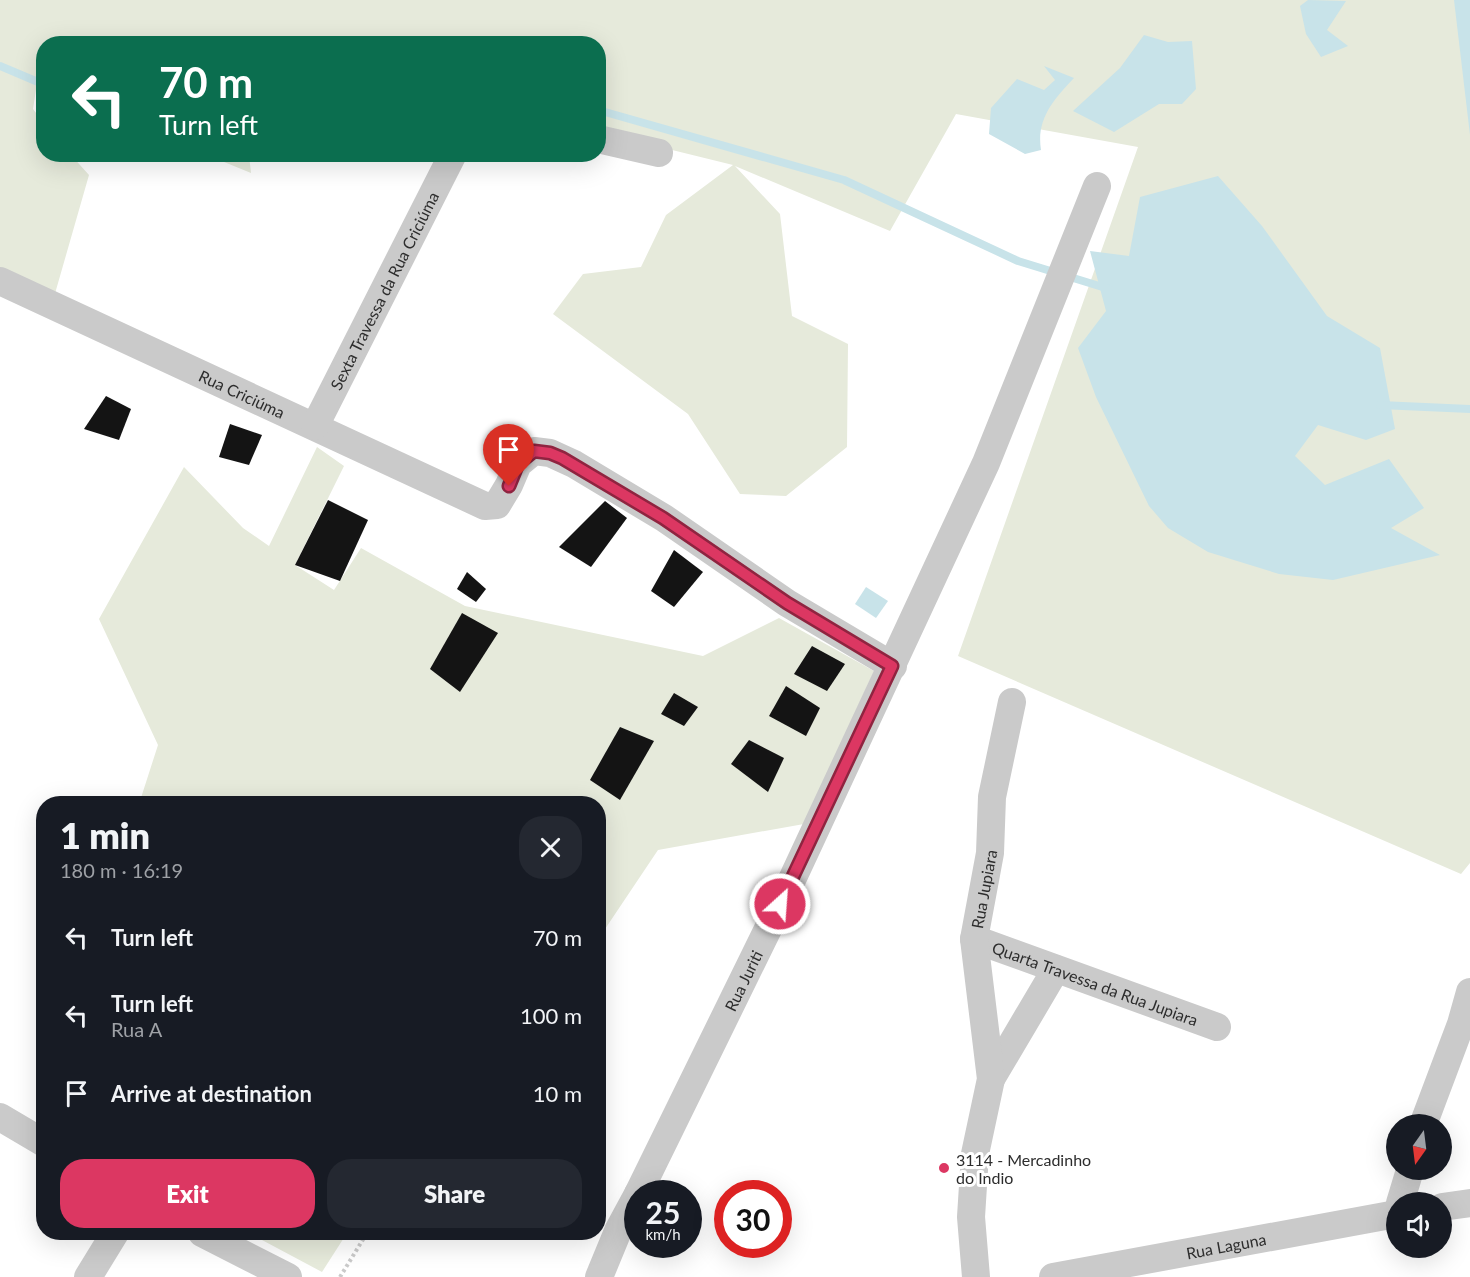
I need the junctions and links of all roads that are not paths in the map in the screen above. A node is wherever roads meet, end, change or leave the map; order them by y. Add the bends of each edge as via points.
1 (606, 141) edge
2 (659, 153) dead end
3 (449, 162) edge
4 (1097, 186) dead end
5 (0, 281) edge
6 (315, 426) junction
7 (892, 666) junction
8 (1012, 702) dead end
9 (974, 939) junction
10 (1056, 969) junction
11 (1470, 992) edge
12 (1217, 1027) dead end
13 (991, 1079) junction
14 (1427, 1114) edge
15 (0, 1117) edge
16 (36, 1138) edge
17 (645, 1180) edge
18 (1470, 1203) edge
19 (1452, 1206) edge
20 (1386, 1216) edge
21 (624, 1220) edge
22 (111, 1240) edge
23 (216, 1240) edge
24 (88, 1277) edge
25 (288, 1277) edge
26 (599, 1277) edge
27 (976, 1277) edge
28 (1053, 1277) edge

1 - 2 street
3 - 6 street, Sexta Travessa da Rua Criciúma
4 - 7 street, Rua Juriti via 986,463
5 - 6 street, Rua Criciúma
6 - 7 street, Rua Criciúma via 485,506 497,505 518,464 534,451 550,453 663,518 787,603
7 - 17 street, Rua Juriti
8 - 9 street, Rua Jupiara via 992,797 985,887
9 - 10 street, Quarta Travessa da Rua Jupiara
9 - 13 street, Rua Jupiara
10 - 12 street, Quarta Travessa da Rua Jupiara
10 - 13 street, Rua Jupiara
11 - 14 street
13 - 27 street, Rua Jupiara via 975,1164 970,1217
15 - 16 street
18 - 19 street
20 - 28 street, Rua Laguna
21 - 26 street, Rua Juriti
22 - 24 street
23 - 25 street

